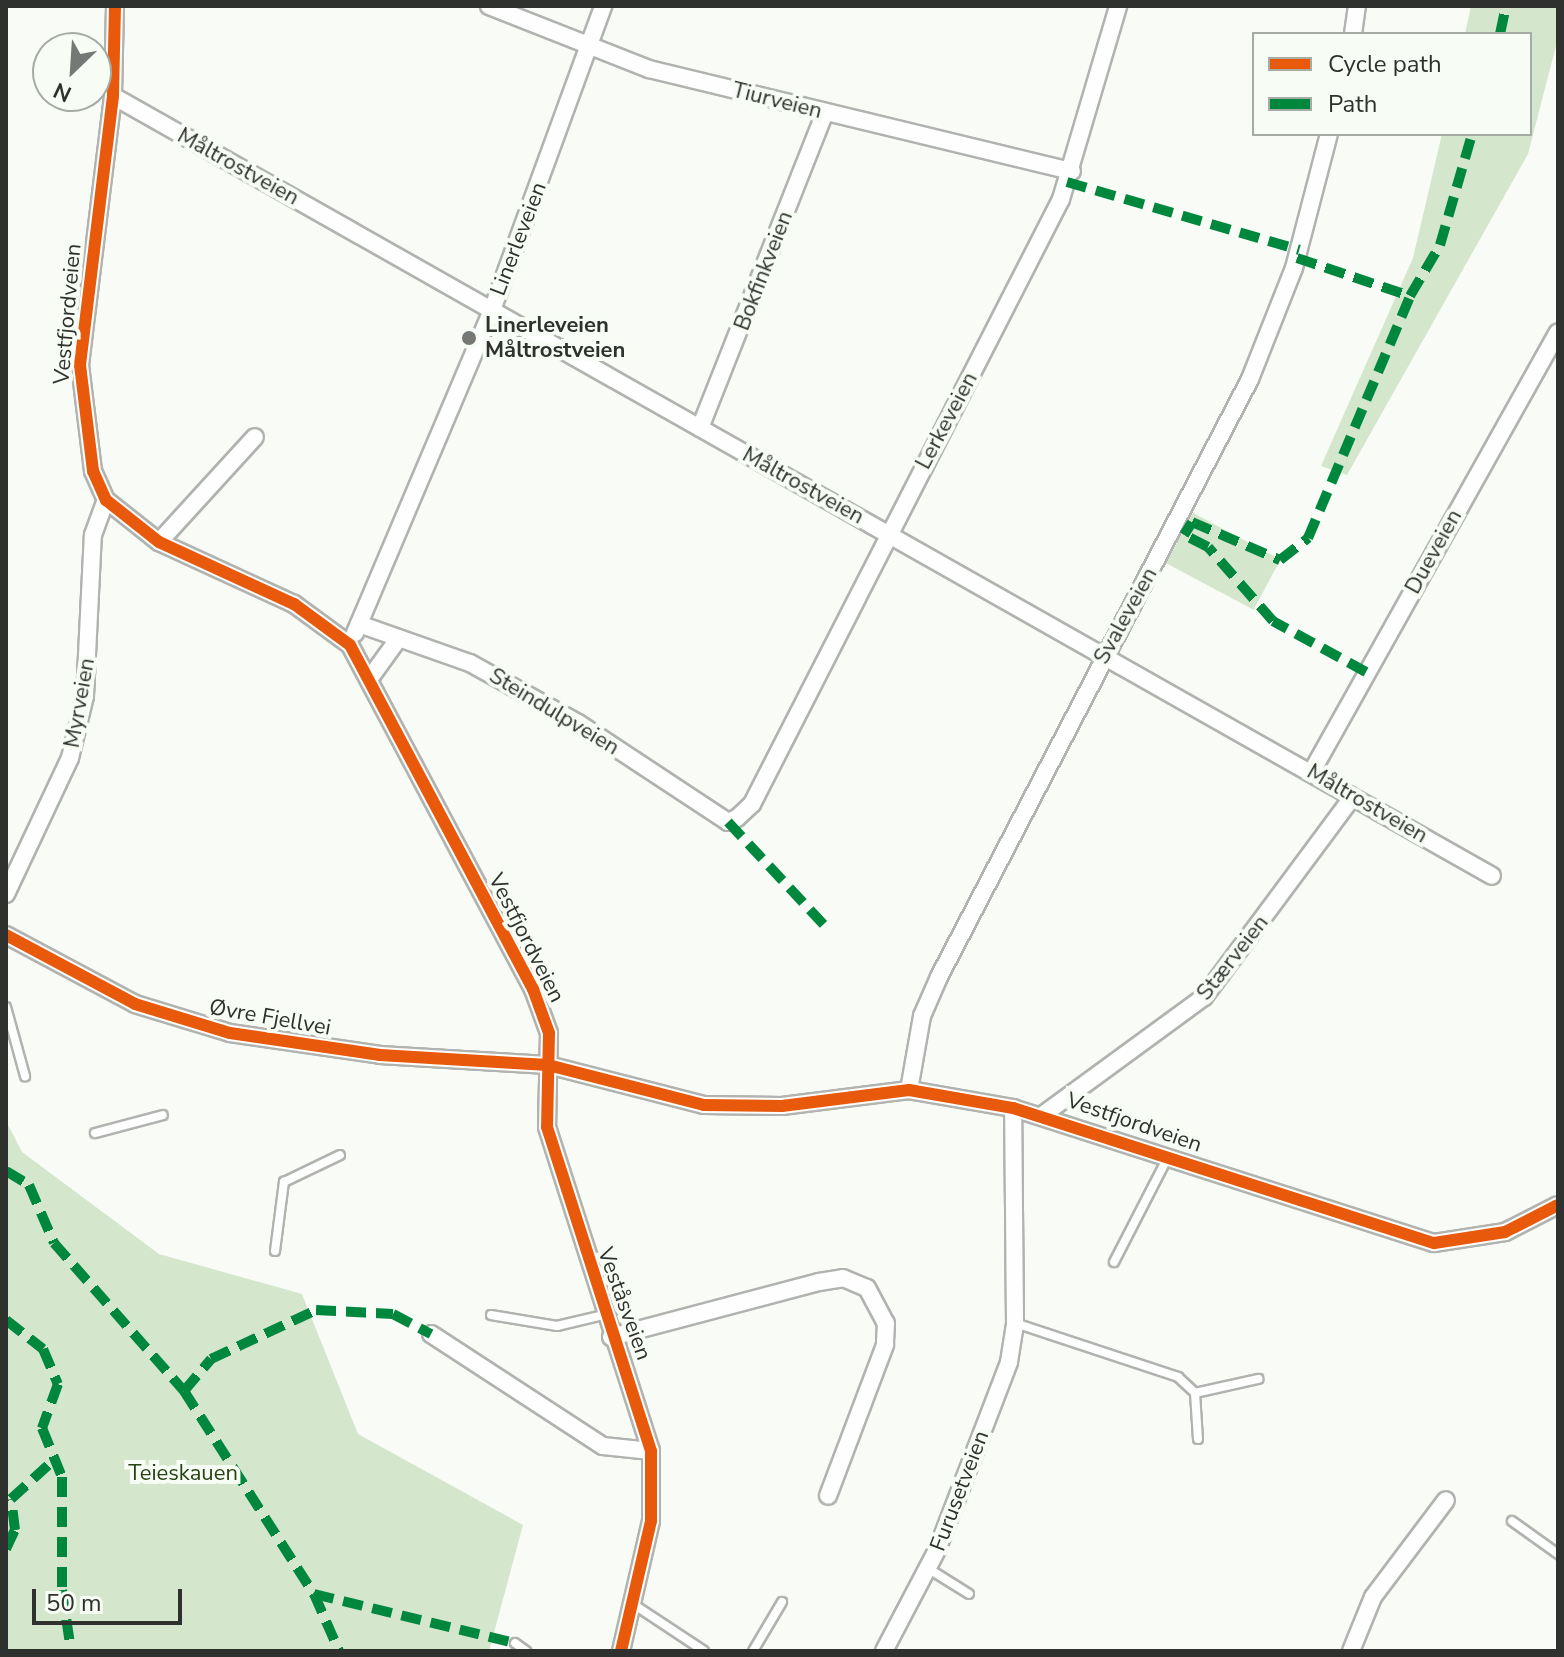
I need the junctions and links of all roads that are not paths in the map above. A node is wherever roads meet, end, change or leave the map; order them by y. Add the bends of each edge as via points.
1 (115, 6) edge
2 (489, 6) edge
3 (603, 6) edge
4 (1118, 6) edge
5 (1357, 6) edge
6 (1353, 32) edge
7 (590, 50) junction
8 (113, 96) junction
9 (825, 112) junction
10 (1328, 136) edge
11 (1072, 171) junction
12 (492, 310) junction
13 (1558, 332) edge
14 (1551, 360) edge
15 (700, 428) junction
16 (255, 437) dead end
17 (106, 500) junction
18 (888, 534) junction
19 (159, 542) junction
20 (359, 624) junction
21 (399, 638) junction
22 (350, 645) junction
23 (1104, 655) junction
24 (370, 678) junction
25 (1311, 773) junction
26 (1352, 798) junction
27 (737, 818) joint
28 (1492, 876) dead end
29 (6, 894) edge
30 (6, 935) edge
31 (6, 1007) edge
32 (548, 1065) junction
33 (25, 1076) dead end
34 (909, 1090) junction
35 (1013, 1108) junction
36 (1044, 1114) junction
37 (163, 1115) dead end
38 (95, 1133) dead end
39 (340, 1155) dead end
40 (1169, 1156) junction
41 (1558, 1205) edge
42 (275, 1251) dead end
43 (1114, 1262) dead end
44 (491, 1315) dead end
45 (603, 1315) junction
46 (1015, 1323) junction
47 (431, 1334) dead end
48 (611, 1337) junction
49 (1258, 1379) dead end
50 (1195, 1393) junction
51 (1198, 1439) dead end
52 (651, 1451) junction
53 (828, 1496) dead end
54 (1446, 1500) dead end
55 (1512, 1521) dead end
56 (1558, 1554) edge
57 (929, 1569) junction
58 (969, 1594) dead end
59 (782, 1602) dead end
60 (633, 1604) junction
61 (515, 1643) dead end
62 (526, 1651) edge
63 (621, 1651) edge
64 (704, 1651) edge
65 (753, 1651) edge
66 (884, 1651) edge
67 (1351, 1651) edge

1 - 8 street, Vestfjordveien
2 - 7 street, Tiurveien
3 - 7 street, Linerleveien
4 - 11 street, Lerkeveien
5 - 6 street
7 - 9 street, Tiurveien
7 - 12 street, Linerleveien
8 - 12 street, Måltrostveien
8 - 17 street, Vestfjordveien via 80,365 83,427
9 - 11 street, Tiurveien
9 - 15 street, Bokfinkveien
10 - 23 street, Svaleveien via 1294,268 1250,379
11 - 18 street, Lerkeveien
12 - 15 street, Måltrostveien
12 - 20 street, Linerleveien
13 - 14 street, Dueveien
14 - 25 street, Dueveien
15 - 18 street, Måltrostveien
16 - 19 street
17 - 19 street, Vestfjordveien
17 - 29 street, Myrveien via 93,535 85,696 70,758
18 - 23 street, Måltrostveien
18 - 27 street, Lerkeveien via 752,804
19 - 22 street, Vestfjordveien via 284,598
20 - 21 street, Steindulpveien
20 - 22 street, Linerleveien
21 - 24 street
21 - 27 street, Steindulpveien via 520,689 728,822
22 - 24 street, Vestfjordveien
23 - 25 street, Måltrostveien
23 - 34 street, Svaleveien via 939,977 922,1016
24 - 32 street, Vestfjordveien via 533,989 549,1033
25 - 26 street, Måltrostveien
26 - 28 street, Måltrostveien
26 - 36 street, Stærveien via 1204,997
30 - 32 street, Øvre Fjellvei via 135,1004 205,1028 380,1055
31 - 33 lane
32 - 34 street, Vestfjordveien via 704,1105 782,1106
32 - 45 street, Veståsveien via 547,1127
34 - 35 street, Vestfjordveien
35 - 36 street, Vestfjordveien
35 - 46 street, Furusetveien
36 - 40 street, Vestfjordveien
37 - 38 lane
39 - 42 lane via 284,1182
40 - 41 street, Vestfjordveien via 1385,1234 1434,1243 1505,1232
40 - 43 lane
44 - 45 lane via 557,1326
45 - 48 street, Veståsveien
46 - 50 lane via 1140,1361
46 - 57 street, Furusetveien via 1002,1384
47 - 52 street via 603,1446
48 - 52 street, Veståsveien via 639,1400
48 - 53 street, Veståsveien via 819,1282 843,1278 867,1288 886,1323 885,1345
49 - 50 lane
50 - 51 lane
52 - 60 street, Veståsveien via 651,1521
54 - 67 street via 1373,1597
55 - 56 lane
57 - 58 lane
57 - 66 street, Furusetveien
59 - 65 lane
60 - 63 street, Veståsveien
60 - 64 lane
61 - 62 lane

